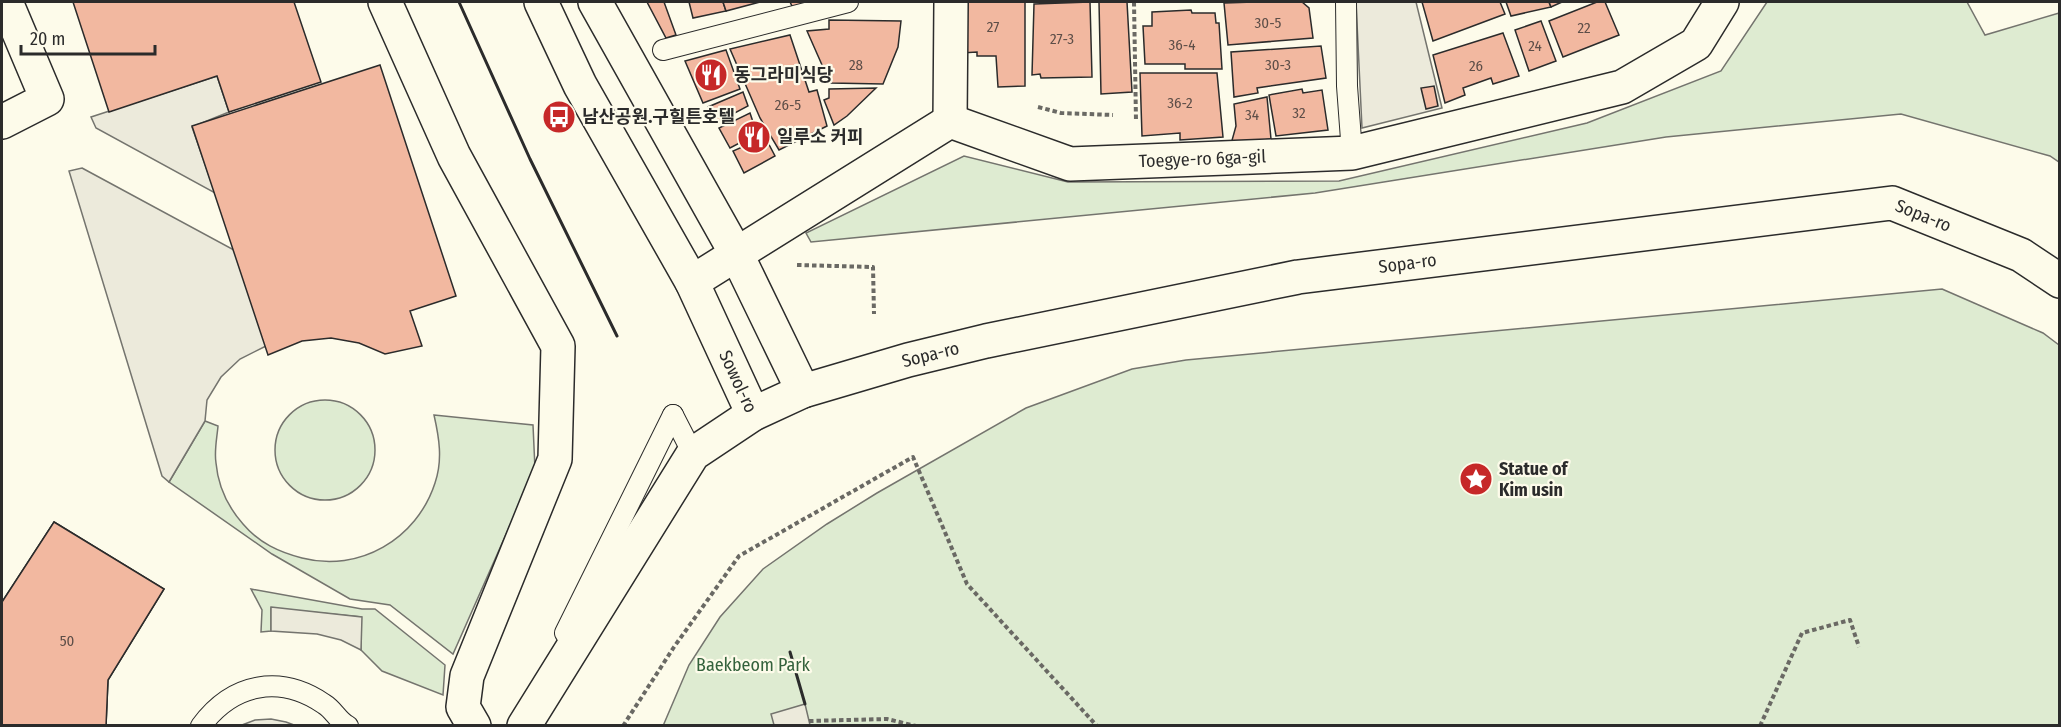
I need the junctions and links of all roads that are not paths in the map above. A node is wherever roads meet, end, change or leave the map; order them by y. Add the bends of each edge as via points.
1 (6, 2) edge
2 (385, 2) edge
3 (541, 2) edge
4 (595, 2) edge
5 (848, 2) edge
6 (951, 2) edge
7 (1346, 2) edge
8 (1722, 2) edge
9 (663, 50) dead end
10 (950, 121) junction
11 (2, 122) edge
12 (1352, 153) junction
13 (737, 255) junction
14 (2060, 281) edge
15 (692, 282) junction
16 (803, 391) junction
17 (753, 414) junction
18 (693, 454) junction
19 (201, 726) edge
20 (348, 726) edge
21 (474, 726) edge
22 (519, 726) edge
23 (525, 726) edge

1 - 11 main road via 46,99
2 - 21 main road via 454,156 558,346 555,459 467,676 463,707
3 - 15 main road, Sowol-ro via 580,85
4 - 13 main road
5 - 9 lane
6 - 10 main road
7 - 12 lane
8 - 12 main road, Toegye-ro 6ga-gil via 1696,44 1622,87
10 - 12 main road, Toegye-ro 6ga-gil via 1070,164
10 - 13 main road
13 - 15 main road
13 - 16 main road
14 - 16 main road, Sopa-ro via 2021,255 1892,203 1298,277 975,344
15 - 17 main road, Sowol-ro
16 - 17 main road, Sopa-ro
17 - 18 main road, Sowol-ro
18 - 22 lane via 673,415
18 - 23 main road, Sowol-ro
19 - 20 lane via 216,707 236,693 282,686 327,705

